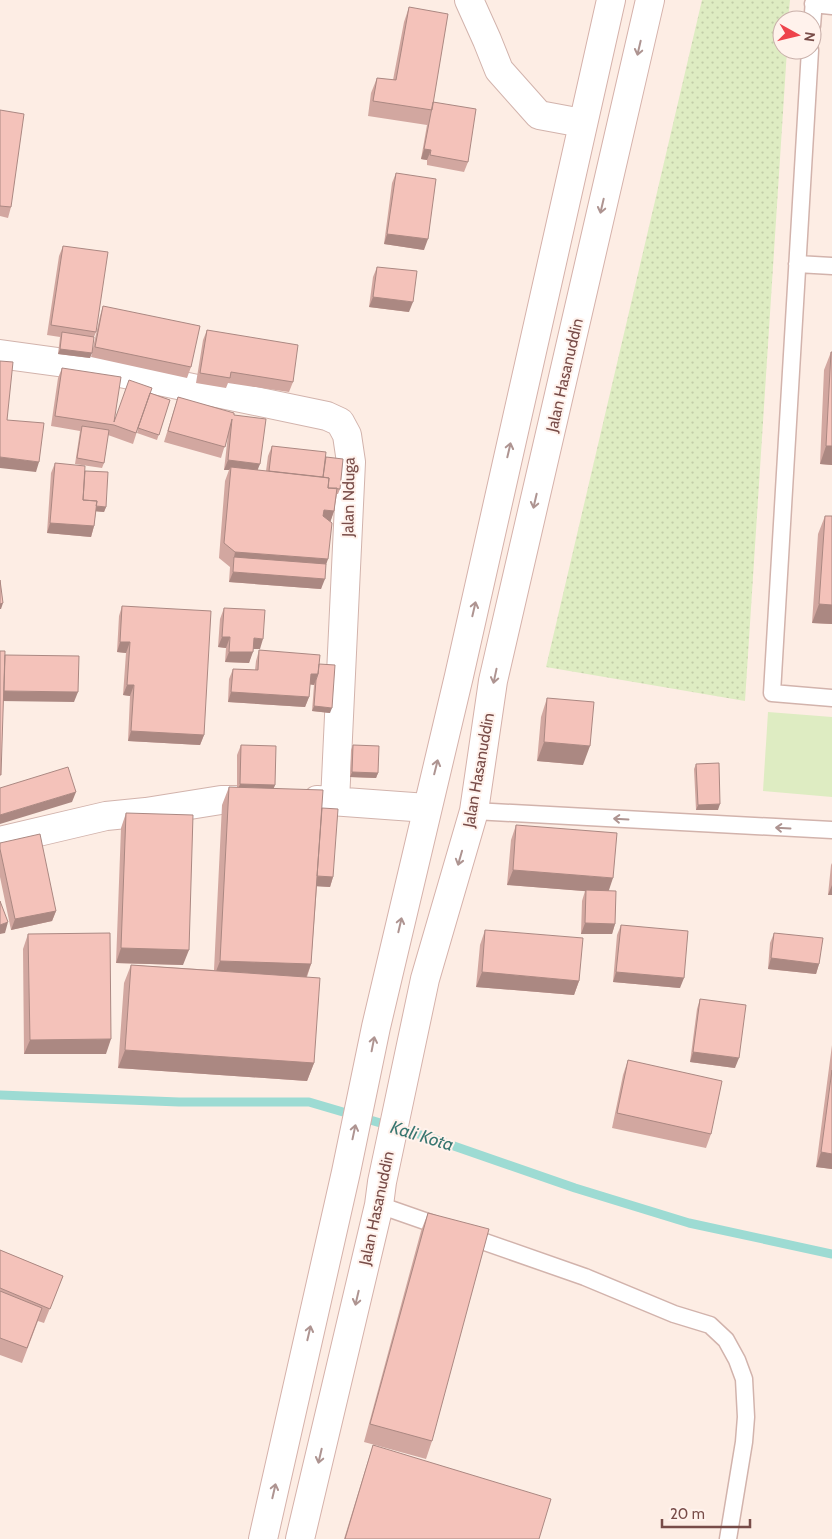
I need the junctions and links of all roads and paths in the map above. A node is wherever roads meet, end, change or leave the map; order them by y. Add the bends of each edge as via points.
1 (469, 0) edge
2 (611, 0) edge
3 (650, 0) edge
4 (814, 2) edge
5 (832, 6) edge
6 (809, 60) edge
7 (582, 123) junction
8 (797, 264) junction
9 (832, 266) edge
10 (0, 354) edge
11 (832, 698) edge
12 (335, 801) junction
13 (426, 808) junction
14 (474, 811) junction
15 (832, 830) edge
16 (0, 841) edge
17 (380, 1193) junction
18 (263, 1539) edge
19 (300, 1539) edge
20 (728, 1539) edge

1 - 7 street via 499,70 539,115
2 - 7 street
3 -> 14 street, Jalan Hasanuddin via 493,681
4 - 5 lane
6 - 8 lane
13 -> 7 street via 459,676
8 - 9 lane
8 - 11 lane via 772,693
10 - 12 street, Jalan Nduga via 87,366 327,416 340,422 347,435 351,462
12 - 13 street
12 - 16 street via 221,800 106,816
18 -> 13 street
15 -> 14 lane
14 -> 17 street, Jalan Hasanuddin via 426,979
17 -> 19 street, Jalan Hasanuddin
17 - 20 lane via 674,1314 710,1325 726,1340 744,1379 746,1417

